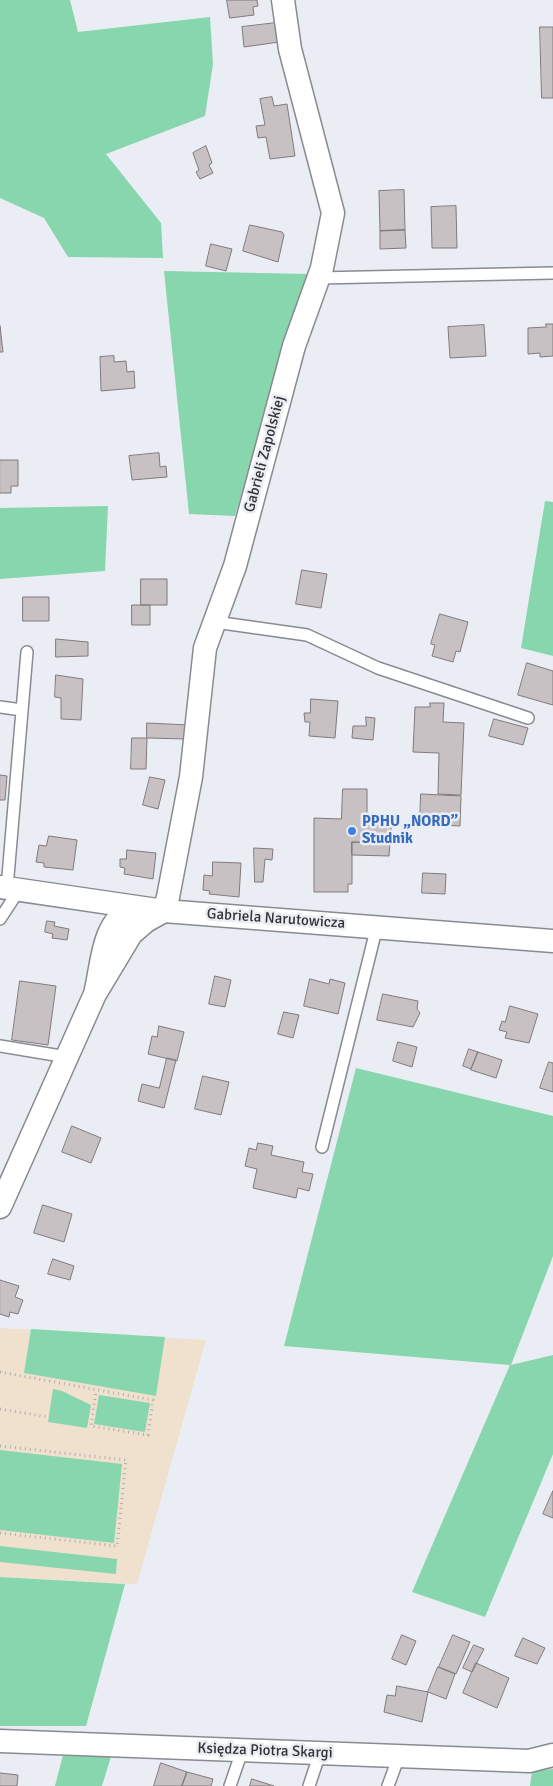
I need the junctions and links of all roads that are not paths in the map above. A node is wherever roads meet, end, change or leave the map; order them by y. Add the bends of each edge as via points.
1 (283, 0) edge
2 (553, 273) edge
3 (318, 278) junction
4 (215, 622) junction
5 (27, 652) dead end
6 (0, 707) edge
7 (22, 710) junction
8 (528, 718) dead end
9 (9, 888) edge
10 (91, 901) junction
11 (134, 908) junction
12 (164, 910) junction
13 (1, 915) edge
14 (377, 926) junction
15 (131, 934) junction
16 (107, 937) junction
17 (553, 941) edge
18 (95, 994) junction
19 (0, 1046) edge
20 (67, 1057) junction
21 (322, 1147) dead end
22 (3, 1195) edge
23 (0, 1741) edge
24 (242, 1751) junction
25 (320, 1753) junction
26 (553, 1755) edge
27 (398, 1756) junction
28 (553, 1760) edge
29 (529, 1761) junction
30 (230, 1786) edge
31 (309, 1786) edge
32 (388, 1786) edge

1 - 3 street, Gabrieli Zapolskiej via 290,49 333,213
2 - 3 lane
3 - 4 street, Gabrieli Zapolskiej via 294,346 235,566
4 - 8 lane via 307,635 378,668
4 - 12 street, Gabrieli Zapolskiej via 205,648 192,777
5 - 7 lane
6 - 7 lane
7 - 9 lane
9 - 10 street, Gabriela Narutowicza
9 - 13 lane
10 - 11 street, Gabriela Narutowicza
10 - 16 street via 101,915
11 - 12 street, Gabriela Narutowicza
11 - 15 street
11 - 16 street via 118,917
12 - 14 street, Gabriela Narutowicza
12 - 15 street
14 - 17 street, Gabriela Narutowicza
14 - 21 lane
15 - 18 street
16 - 18 street
18 - 20 street
19 - 20 lane
20 - 22 street
23 - 24 street, Księdza Piotra Skargi
24 - 25 street, Księdza Piotra Skargi
24 - 30 lane
25 - 27 street, Księdza Piotra Skargi
25 - 31 lane
26 - 29 street, Księdza Piotra Skargi
27 - 29 street, Księdza Piotra Skargi
27 - 32 lane
28 - 29 street, Księdza Piotra Skargi

